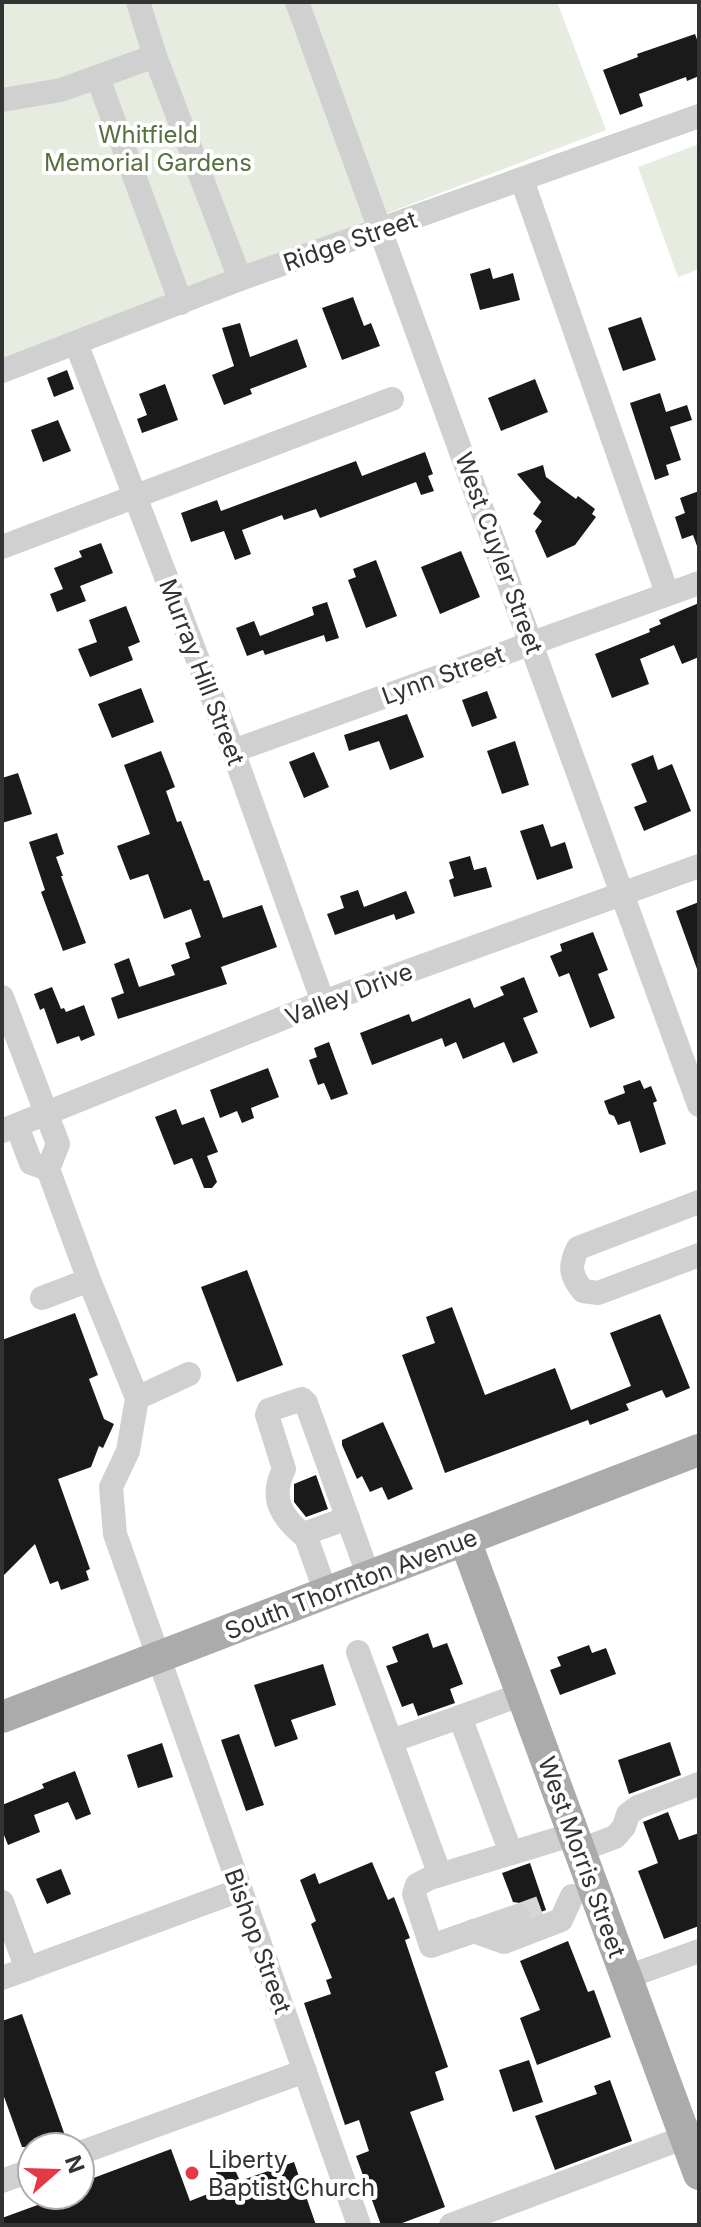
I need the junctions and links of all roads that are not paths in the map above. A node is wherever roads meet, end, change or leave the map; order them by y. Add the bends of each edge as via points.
1 (138, 2) edge
2 (297, 2) edge
3 (155, 56) junction
4 (98, 78) junction
5 (2, 100) edge
6 (699, 116) edge
7 (522, 180) junction
8 (381, 230) junction
9 (240, 279) junction
10 (181, 303) junction
11 (76, 343) junction
12 (2, 371) edge
13 (392, 399) dead end
14 (134, 495) junction
15 (2, 547) edge
16 (699, 583) edge
17 (667, 593) junction
18 (532, 643) junction
19 (233, 751) junction
20 (699, 866) edge
21 (624, 894) junction
22 (2, 997) edge
23 (323, 1002) junction
24 (699, 1105) edge
25 (45, 1115) junction
26 (9, 1128) edge
27 (48, 1169) junction
28 (699, 1202) edge
29 (699, 1255) edge
30 (89, 1280) junction
31 (42, 1298) dead end
32 (189, 1374) dead end
33 (137, 1398) junction
34 (699, 1450) edge
35 (348, 1518) junction
36 (306, 1537) junction
37 (465, 1540) junction
38 (369, 1577) junction
39 (326, 1593) junction
40 (358, 1652) dead end
41 (158, 1658) junction
42 (522, 1694) junction
43 (2, 1717) edge
44 (460, 1717) junction
45 (391, 1741) junction
46 (699, 1784) edge
47 (577, 1842) junction
48 (511, 1853) junction
49 (440, 1875) junction
50 (240, 1890) junction
51 (583, 1893) junction
52 (2, 1902) edge
53 (545, 1906) tunnel mouth
54 (518, 1916) tunnel mouth
55 (473, 1931) junction
56 (699, 1951) edge
57 (27, 1969) junction
58 (627, 1977) junction
59 (2, 1978) edge
60 (305, 2071) junction
61 (692, 2134) edge
62 (96, 2147) edge
63 (699, 2174) edge
64 (359, 2225) edge
65 (451, 2225) edge

1 - 3 street
2 - 8 street, West Cuyler Street
3 - 4 street
3 - 9 street
4 - 5 street
4 - 10 street
6 - 7 street, Ridge Street
7 - 8 street, Ridge Street
7 - 17 street
8 - 9 street, Ridge Street
8 - 18 street, West Cuyler Street
9 - 10 street, Ridge Street
10 - 11 street, Ridge Street
11 - 12 street, Ridge Street
11 - 14 street, Murray Hill Street
13 - 14 street
14 - 15 street
14 - 19 street, Murray Hill Street
16 - 17 street, Lynn Street
17 - 18 street, Lynn Street
18 - 19 street, Lynn Street
18 - 21 street, West Cuyler Street
19 - 23 street, Murray Hill Street
20 - 21 street, Valley Drive
21 - 23 street, Valley Drive
21 - 24 street, West Cuyler Street
22 - 25 street
23 - 25 street, Valley Drive
25 - 26 street, Valley Drive
25 - 27 street via 58,1144
26 - 27 street via 31,1163
27 - 30 street
28 - 29 street via 578,1248 572,1278 583,1291 598,1293
30 - 31 street
30 - 33 street
32 - 33 street
33 - 41 street, Bishop Street via 128,1451 111,1487 115,1534
34 - 37 main road, South Thornton Avenue
35 - 36 street
35 - 36 street via 302,1399 269,1410 284,1469 276,1492 285,1518
35 - 38 street
36 - 39 street
37 - 38 main road, South Thornton Avenue
37 - 42 main road, West Morris Street
38 - 39 main road, South Thornton Avenue
39 - 41 main road, South Thornton Avenue
40 - 45 street
41 - 43 main road, South Thornton Avenue
41 - 50 street, Bishop Street
42 - 44 street
42 - 47 main road, West Morris Street
44 - 45 street
44 - 48 street
45 - 49 street
46 - 47 street via 638,1807 615,1837
47 - 48 street
47 - 51 main road, West Morris Street
48 - 49 street
49 - 55 street via 417,1885 414,1894 431,1946
50 - 57 street
50 - 60 street, Bishop Street
51 - 53 street
51 - 55 street via 561,1920 504,1942
51 - 58 main road, West Morris Street
52 - 57 street
54 - 55 street
56 - 58 street
57 - 59 street
58 - 61 main road, West Morris Street
60 - 62 street
60 - 64 street, Bishop Street
61 - 63 main road, West Morris Street
61 - 65 street

